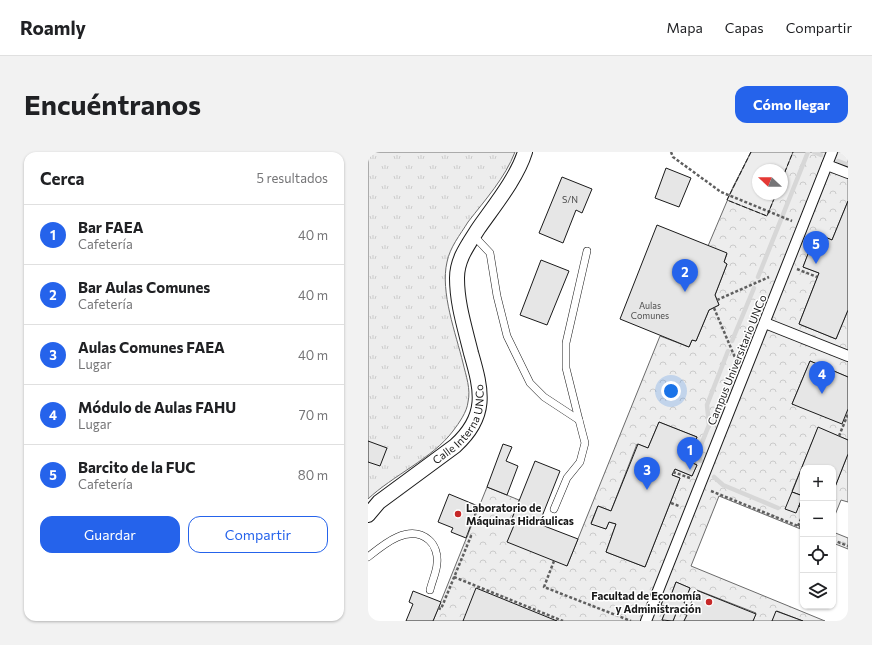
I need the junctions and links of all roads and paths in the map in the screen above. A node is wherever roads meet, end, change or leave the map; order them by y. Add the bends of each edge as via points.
1 (525, 152) edge
2 (671, 152) edge
3 (832, 152) edge
4 (827, 165) junction
5 (848, 173) edge
6 (788, 219) dead end
7 (474, 236) junction
8 (588, 251) dead end
9 (787, 267) junction
10 (817, 277) dead end
11 (717, 300) dead end
12 (714, 308) dead end
13 (764, 323) junction
14 (848, 356) edge
15 (743, 376) junction
16 (848, 414) edge
17 (579, 420) junction
18 (839, 436) dead end
19 (673, 472) dead end
20 (700, 484) junction
21 (554, 509) dead end
22 (368, 515) edge
23 (800, 521) edge
24 (798, 526) joint
25 (467, 535) dead end
26 (836, 541) edge
27 (848, 546) edge
28 (368, 557) edge
29 (554, 561) dead end
30 (454, 577) junction
31 (430, 590) dead end
32 (438, 608) dead end
33 (563, 621) edge
34 (632, 621) edge
35 (646, 621) edge

1 - 7 street, Calle Interna UNCo via 517,170
2 - 6 path via 673,157 721,192
3 - 4 street, Campus Universitario UNCo
4 - 5 street
4 - 9 street, Campus Universitario UNCo
7 - 17 lane via 490,253 507,336 530,383 544,397
7 - 22 street, Calle Interna UNCo via 462,255 457,277 462,319 479,382 480,404 476,418 459,442 379,502
8 - 17 lane via 566,343 566,368
9 - 10 path
9 - 11 path
9 - 13 street, Campus Universitario UNCo
12 - 15 path
13 - 14 street
13 - 15 street, Campus Universitario UNCo
15 - 20 street, Campus Universitario UNCo
16 - 18 path
17 - 21 lane via 585,443 580,462 567,478
19 - 20 path
20 - 24 path
20 - 35 street, Campus Universitario UNCo
23 - 24 path
25 - 30 path via 471,536
26 - 27 path
28 - 31 lane via 403,534 414,533 424,536 435,546 438,563
29 - 34 path via 544,587
30 - 32 path via 442,609
30 - 33 path

